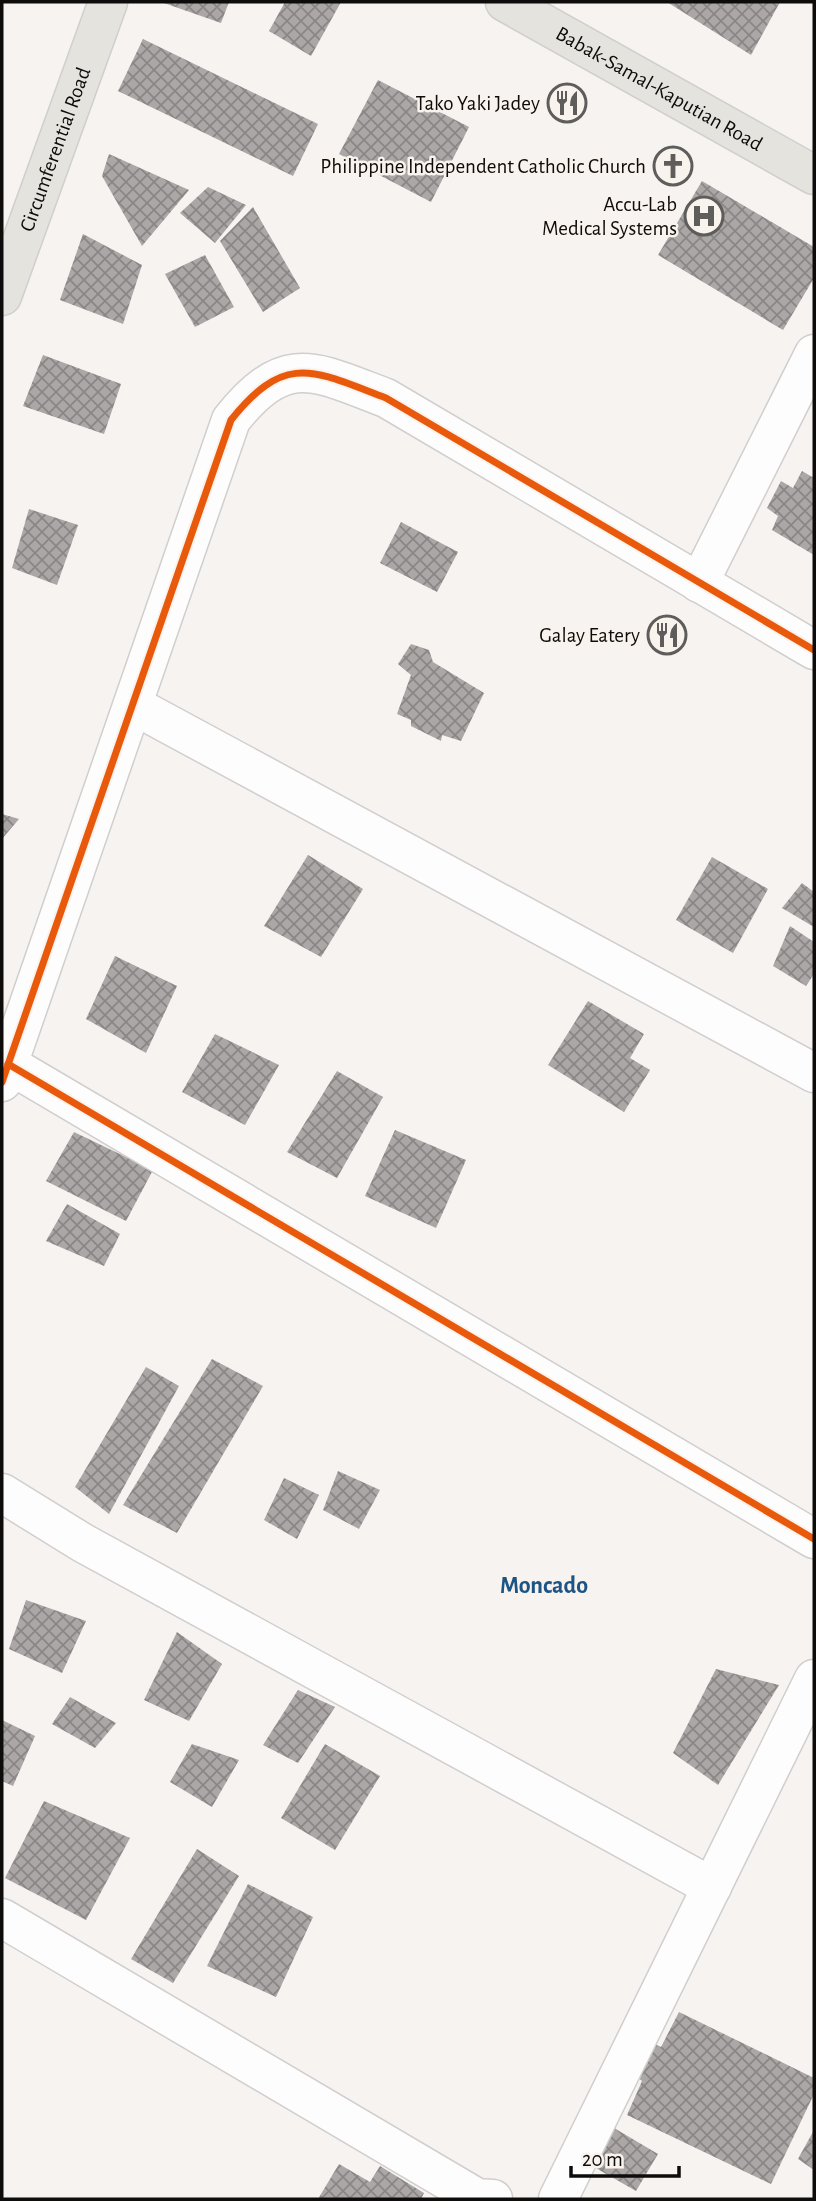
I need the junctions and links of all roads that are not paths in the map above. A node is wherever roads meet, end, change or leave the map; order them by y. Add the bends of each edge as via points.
1 (108, 2) edge
2 (505, 2) edge
3 (814, 176) edge
4 (2, 296) edge
5 (814, 354) edge
6 (699, 583) junction
7 (814, 650) edge
8 (132, 705) junction
9 (5, 1073) edge
10 (814, 1073) edge
11 (2, 1493) edge
12 (814, 1539) edge
13 (814, 1679) edge
14 (712, 1886) junction
15 (2, 1918) edge
16 (483, 2199) edge
17 (558, 2199) edge

1 - 4 main road, Circumferential Road
2 - 3 main road, Babak-Samal-Kaputian Road
5 - 6 street
6 - 7 street
6 - 8 street via 386,398 316,372 288,373 267,383 231,420
8 - 9 street
8 - 10 street
9 - 12 street
11 - 14 street via 83,1543
13 - 14 street
14 - 17 street
15 - 16 street

